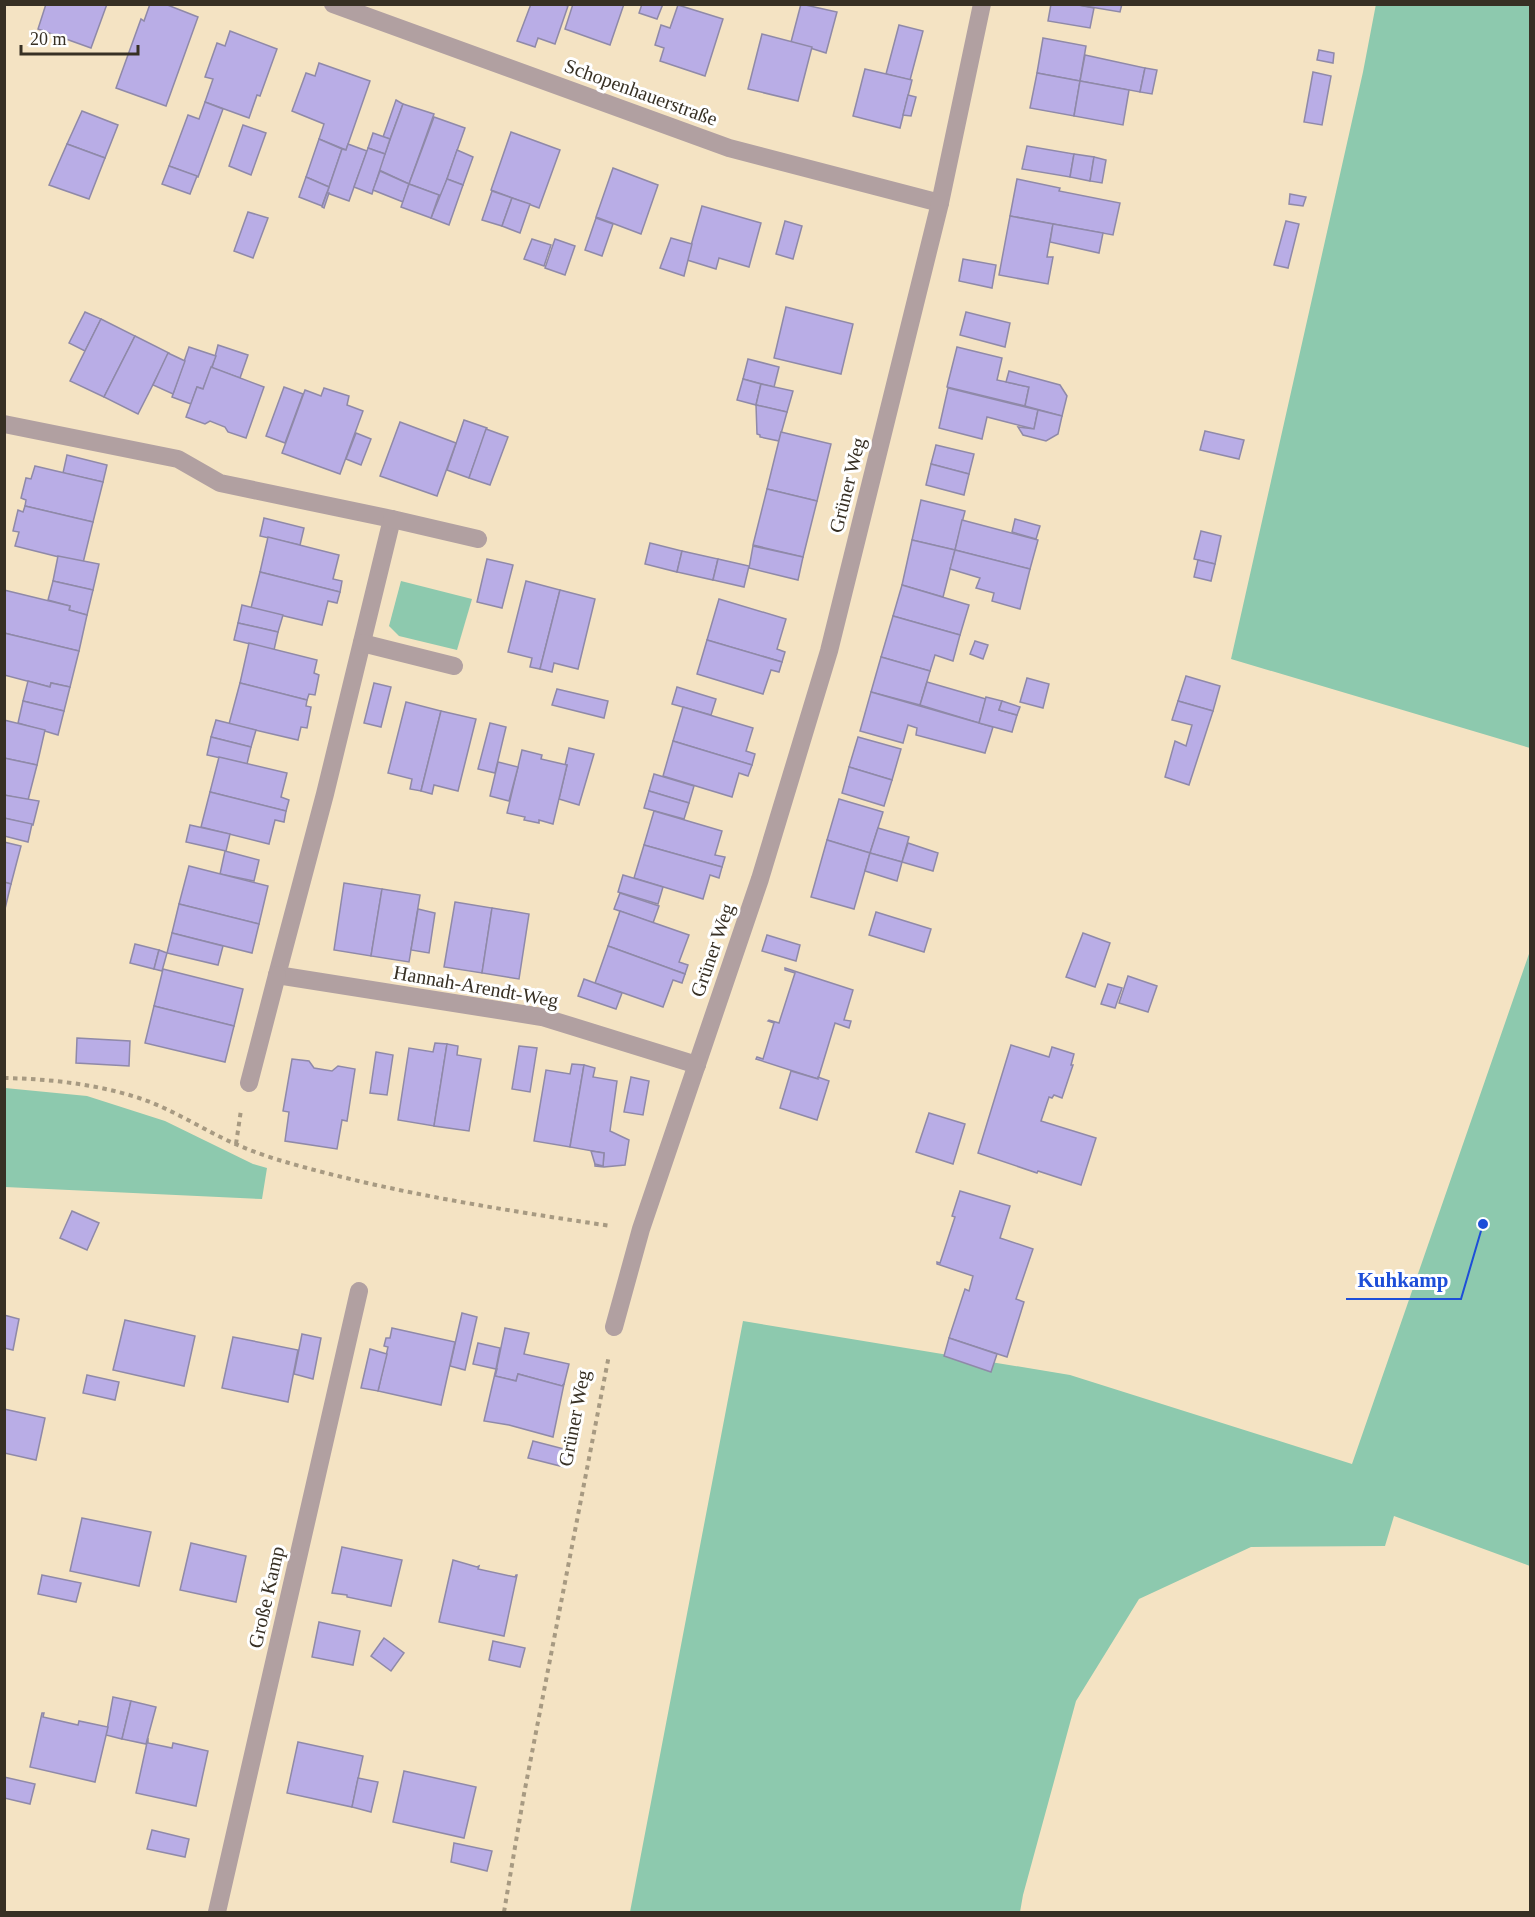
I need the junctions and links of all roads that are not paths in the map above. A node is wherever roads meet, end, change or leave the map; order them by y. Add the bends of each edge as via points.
1 (333, 4) edge
2 (982, 4) edge
3 (940, 203) junction
4 (4, 424) edge
5 (392, 519) junction
6 (478, 539) dead end
7 (362, 643) junction
8 (454, 666) dead end
9 (278, 975) junction
10 (697, 1065) junction
11 (249, 1083) dead end
12 (360, 1291) dead end
13 (614, 1327) road end
14 (217, 1912) edge

1 - 3 street, Schopenhauerstraße via 729,148
2 - 3 street, Grüner Weg
3 - 10 street, Grüner Weg via 829,651 760,879
4 - 5 street via 178,459 220,483
5 - 6 street
5 - 7 street
7 - 8 street
7 - 9 street
9 - 10 street, Hannah-Arendt-Weg via 542,1017
9 - 11 street
10 - 13 street, Grüner Weg via 641,1229
12 - 14 street, Große Kamp

